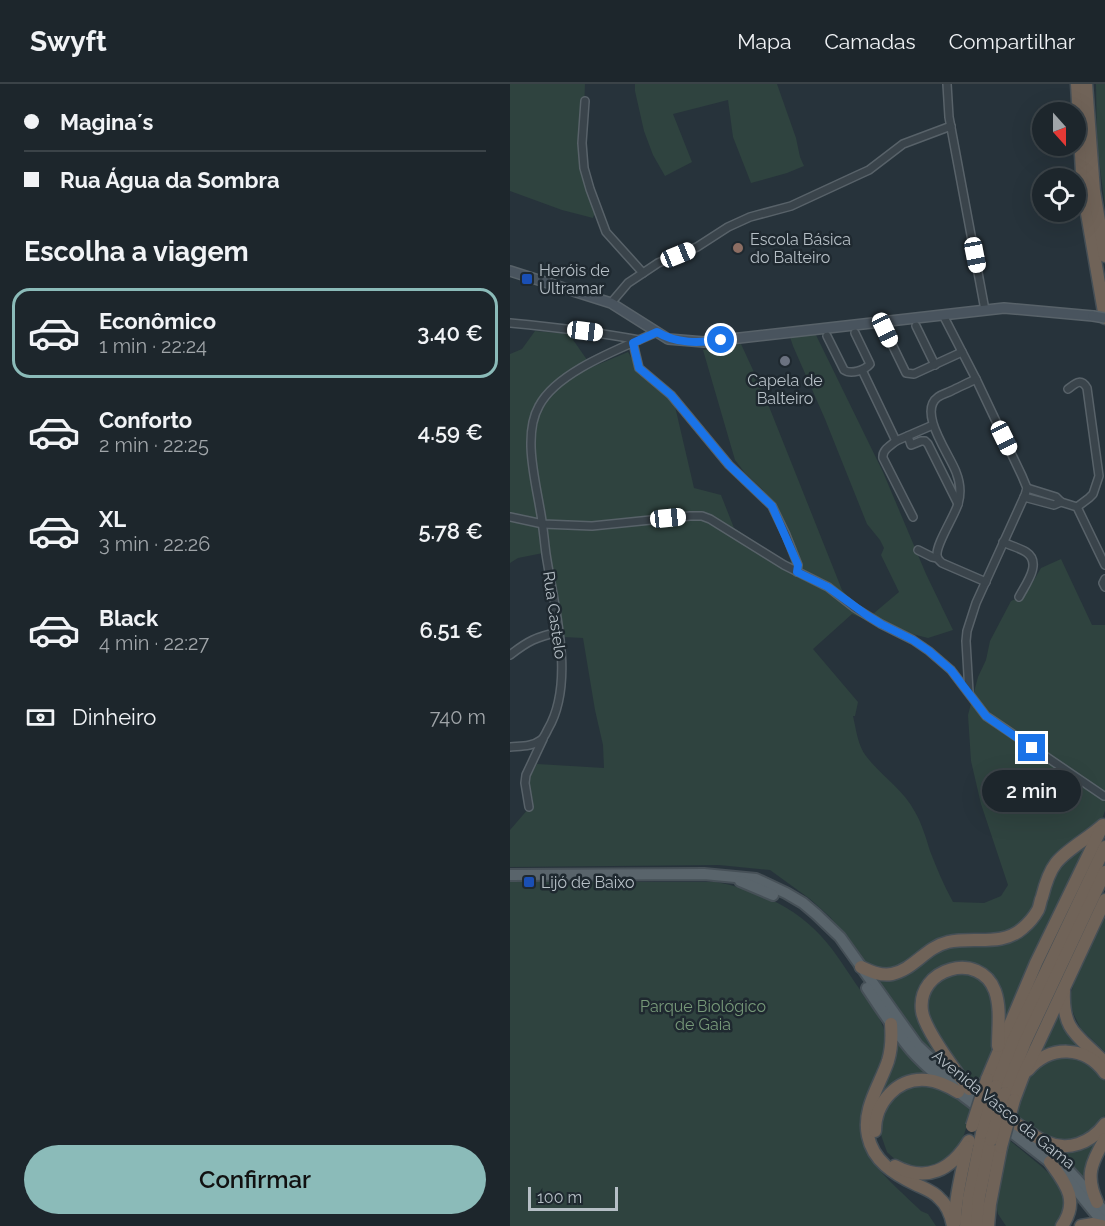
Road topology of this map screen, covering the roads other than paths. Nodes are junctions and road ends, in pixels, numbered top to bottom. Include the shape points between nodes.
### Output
1 (947, 84) edge
2 (1077, 84) edge
3 (1086, 84) edge
4 (585, 101) dead end
5 (951, 126) junction
6 (1105, 256) edge
7 (510, 271) edge
8 (643, 273) junction
9 (611, 303) junction
10 (985, 310) junction
11 (943, 315) junction
12 (1101, 318) edge
13 (510, 323) edge
14 (916, 326) dead end
15 (885, 330) dead end
16 (657, 332) junction
17 (855, 333) dead end
18 (827, 336) dead end
19 (636, 342) junction
20 (962, 352) junction
21 (935, 365) junction
22 (862, 370) junction
23 (976, 379) junction
24 (1068, 389) dead end
25 (933, 425) junction
26 (908, 436) junction
27 (896, 441) junction
28 (1027, 488) junction
29 (1024, 497) junction
30 (1061, 502) junction
31 (958, 504) junction
32 (1077, 507) junction
33 (510, 517) edge
34 (913, 518) dead end
35 (543, 524) junction
36 (1003, 542) junction
37 (918, 550) dead end
38 (938, 558) junction
39 (1105, 565) edge
40 (797, 572) junction
41 (1105, 579) edge
42 (986, 582) junction
43 (1105, 587) edge
44 (1019, 597) dead end
45 (559, 632) junction
46 (510, 655) edge
47 (969, 692) junction
48 (543, 739) junction
49 (510, 747) edge
50 (1104, 796) edge
51 (529, 807) dead end
52 (1104, 822) edge
53 (1105, 847) edge
54 (1105, 872) edge
55 (510, 875) edge
56 (729, 876) junction
57 (1105, 900) edge
58 (861, 967) junction
59 (1067, 978) junction
60 (891, 1024) junction
61 (997, 1053) junction
62 (1105, 1063) edge
63 (1105, 1073) edge
64 (1023, 1076) junction
65 (963, 1090) junction
66 (1001, 1090) junction
67 (1105, 1124) edge
68 (1016, 1130) junction
69 (986, 1137) junction
70 (1105, 1139) edge
71 (969, 1141) junction
72 (1050, 1162) junction
73 (1097, 1202) junction
74 (990, 1204) junction
75 (1105, 1213) edge
76 (1104, 1225) edge
77 (954, 1226) edge
78 (966, 1226) edge
79 (977, 1226) edge
80 (988, 1226) edge
81 (999, 1226) edge
82 (1062, 1226) edge
83 (1081, 1226) edge

1 - 5 street
2 - 12 highway via 1083,190
3 - 6 highway via 1094,191
4 - 8 street via 582,143 590,189 606,232
5 - 8 street via 903,144 868,170 791,206 728,227
5 - 10 street
7 - 9 street
8 - 9 street
9 - 16 street
10 - 11 street
10 - 12 street via 1011,307
11 - 16 street via 704,342 668,339
11 - 20 street
13 - 19 street
14 - 21 street
15 - 21 street via 906,373 914,375
16 - 19 street, Rua Castelo
17 - 22 street via 870,364
18 - 22 street via 845,371
19 - 35 street, Rua Castelo via 570,375 539,404 531,438
19 - 40 street via 639,368 671,395 729,465 772,506 798,565
20 - 21 street
20 - 23 street
22 - 27 street
23 - 25 street via 939,396 931,407
23 - 28 street
24 - 32 street via 1076,382 1087,388 1099,476 1093,494
25 - 26 street
25 - 31 street via 956,472 960,486
26 - 27 street
26 - 31 street via 912,445 921,441 928,444
27 - 34 street via 882,455
28 - 29 street
28 - 30 street
29 - 30 street via 1054,505
29 - 36 street
30 - 32 street
31 - 38 street
32 - 39 street
33 - 35 street
35 - 40 street via 592,526 702,516
35 - 45 street, Rua Castelo
36 - 42 street
36 - 44 street via 1032,559 1033,568
37 - 38 street
38 - 42 street
40 - 47 street via 828,587 872,619 929,651
41 - 43 street
42 - 47 street via 967,631
45 - 46 street via 528,641
45 - 48 street, Rua Castelo via 562,664 558,704
47 - 50 street via 986,716
48 - 49 street via 530,746
48 - 51 street, Rua Castelo via 526,775
52 - 58 highway via 1055,864 1038,909 1012,936 945,942 892,974 876,974
52 - 61 highway
53 - 66 highway via 1014,1039
54 - 66 highway
55 - 56 main road, Avenida Vasco da Gama
56 - 58 main road, Avenida Vasco da Gama via 756,879 802,903 840,937
56 - 60 main road, Avenida Vasco da Gama via 784,900 823,929
57 - 59 highway
58 - 65 main road, Avenida Vasco da Gama via 917,1045
59 - 62 highway via 1064,1005 1068,1024
59 - 64 highway
60 - 65 main road, Avenida Vasco da Gama via 922,1062
60 - 77 highway via 891,1047 872,1100 868,1136 880,1161 937,1196
61 - 65 highway via 997,1002 995,990 986,977 960,968 936,976 924,992 922,1013
61 - 66 highway
63 - 64 highway via 1090,1058 1069,1052 1044,1056
64 - 66 highway
65 - 68 main road, Avenida Vasco da Gama
65 - 71 highway via 928,1080 903,1084 881,1105 875,1134 894,1166 916,1174 941,1170 961,1154
66 - 69 highway, bridge
66 - 69 highway, bridge
67 - 68 highway via 1082,1144 1059,1147
68 - 72 main road, Avenida Vasco da Gama
68 - 73 main road, Avenida Vasco da Gama via 1058,1159
69 - 71 highway
69 - 74 highway
69 - 78 highway via 969,1198
69 - 79 highway
70 - 73 highway via 1090,1177
71 - 77 highway
72 - 76 main road, Avenida Vasco da Gama
72 - 82 highway via 1071,1199
73 - 75 main road, Avenida Vasco da Gama
74 - 80 highway
74 - 81 highway
76 - 83 highway

